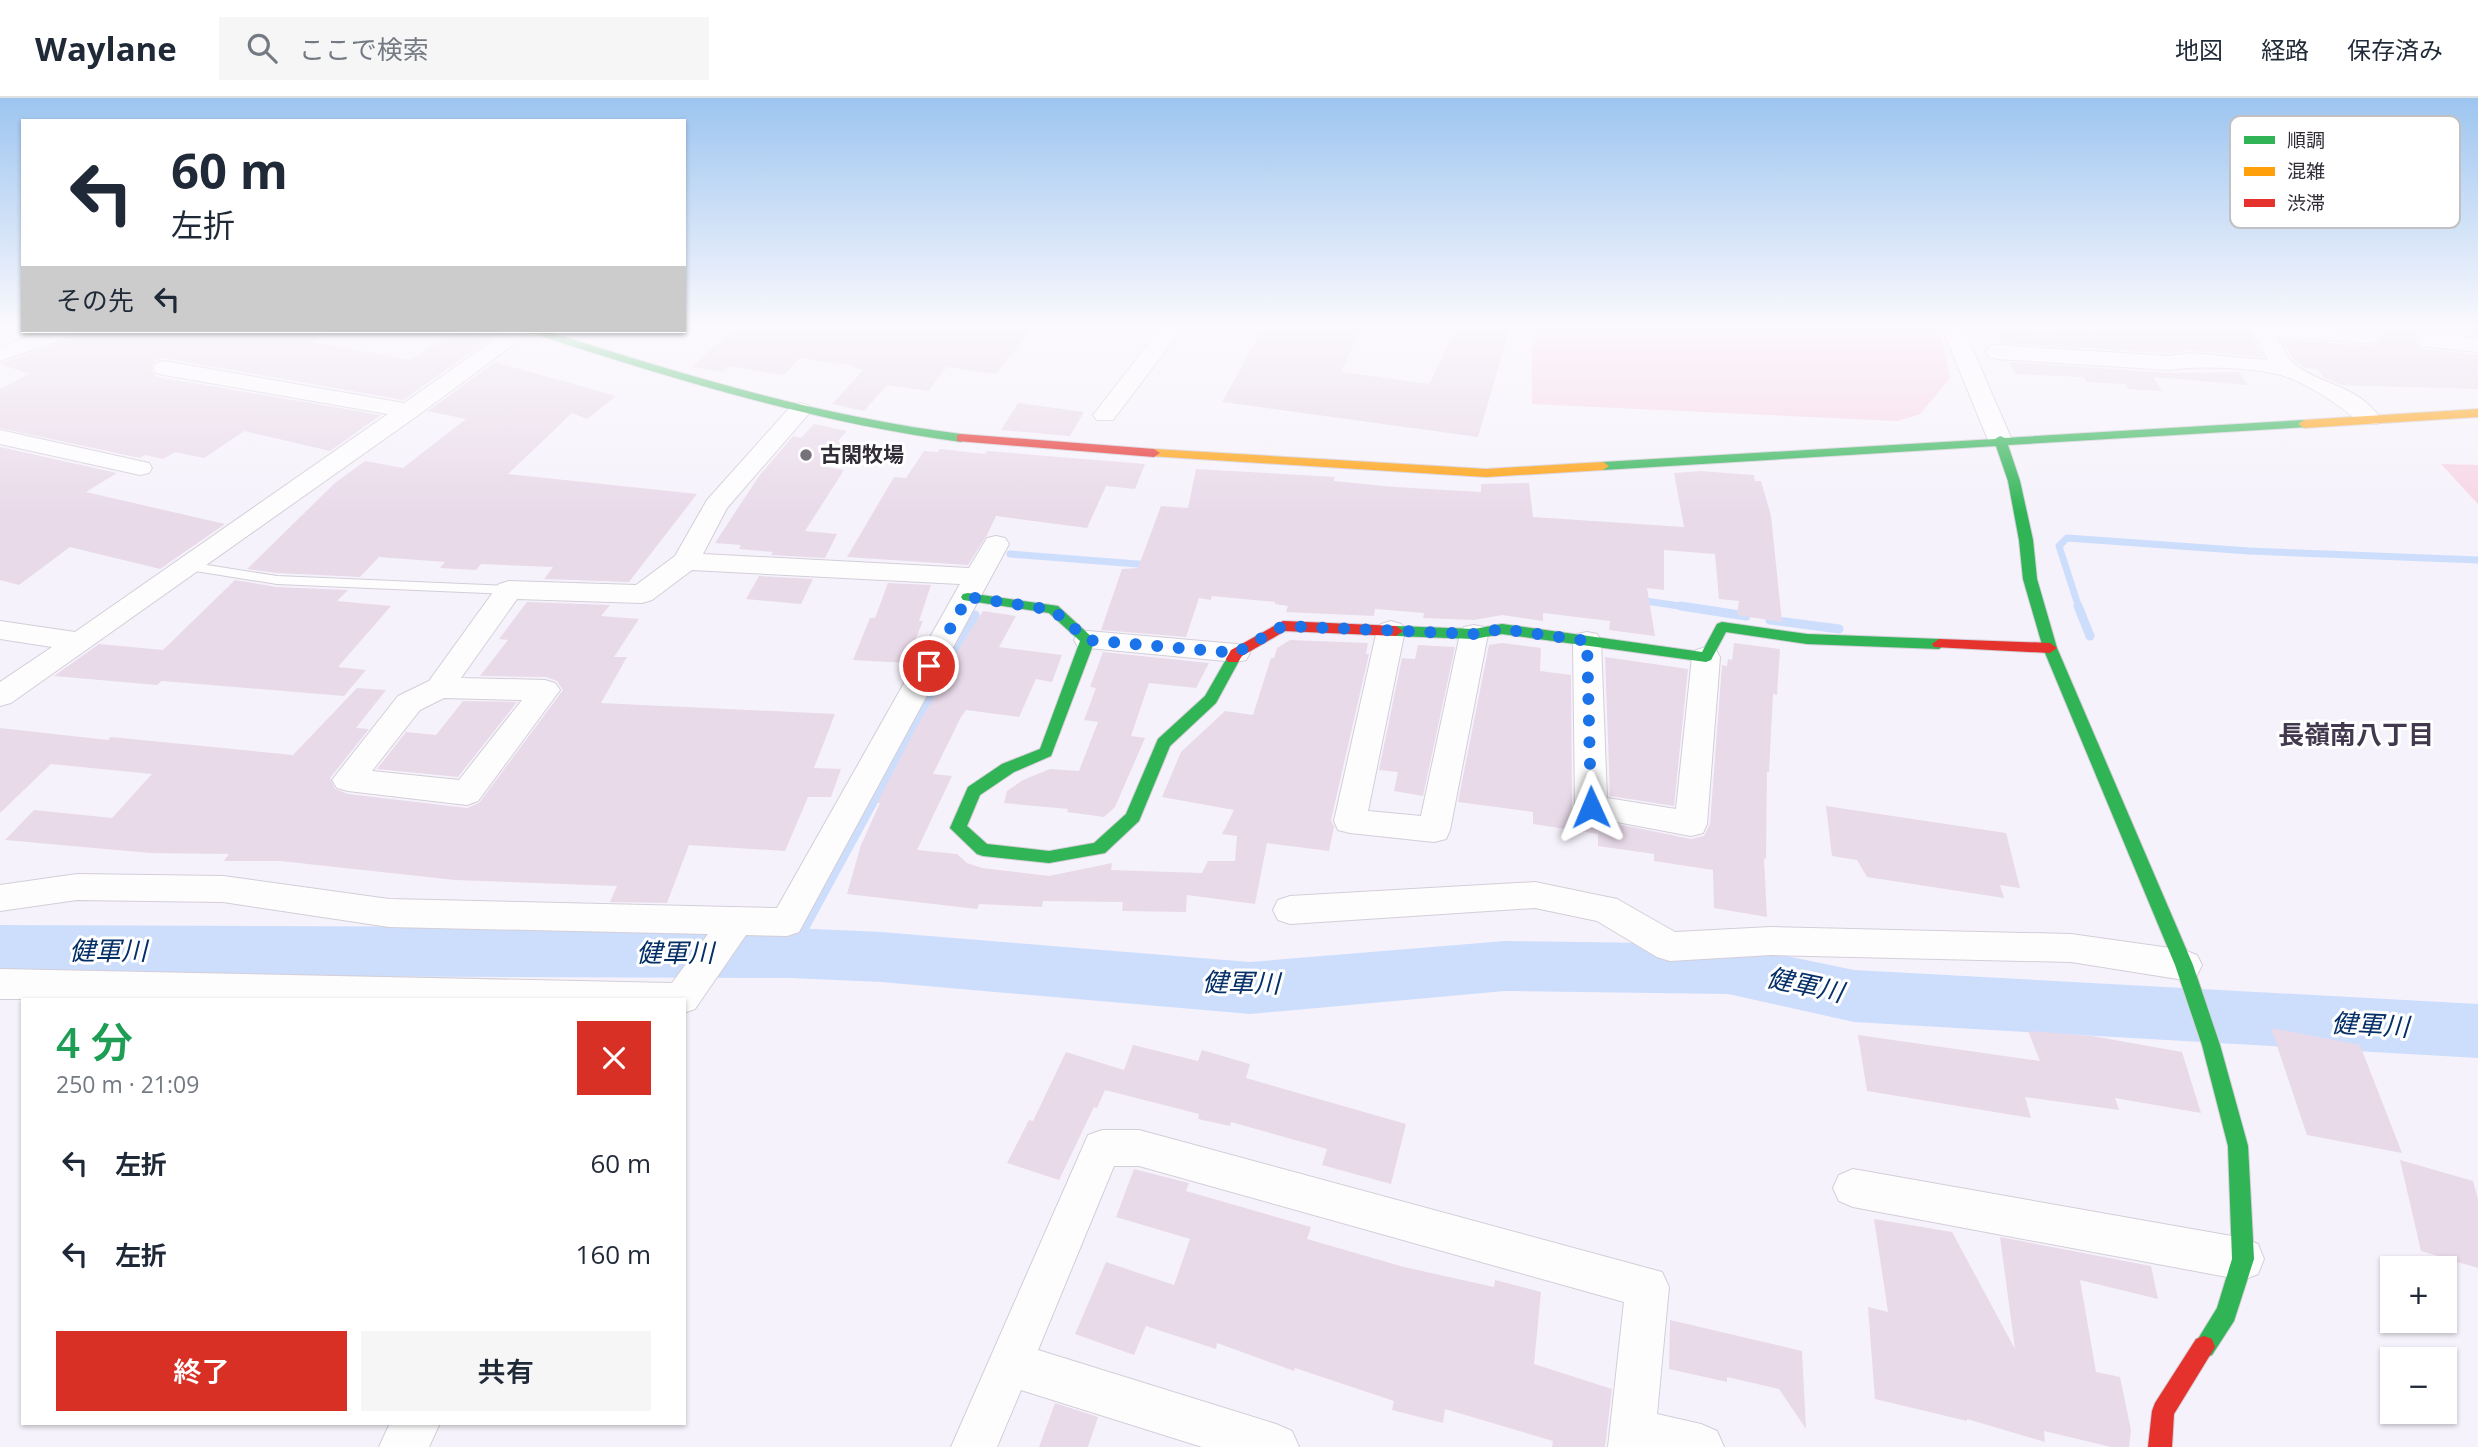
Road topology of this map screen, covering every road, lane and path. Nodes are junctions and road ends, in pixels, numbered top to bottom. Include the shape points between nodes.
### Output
1 (278, 388) edge
2 (441, 388) edge
3 (721, 388) edge
4 (1126, 388) edge
5 (1978, 388) edge
6 (2325, 388) edge
7 (800, 410) junction
8 (409, 411) junction
9 (2478, 413) edge
10 (1105, 415) dead end
11 (2369, 419) junction
12 (0, 437) edge
13 (2000, 440) junction
14 (140, 468) dead end
15 (996, 544) dead end
16 (686, 561) junction
17 (188, 566) junction
18 (974, 587) junction
19 (509, 590) junction
20 (0, 630) edge
21 (1391, 630) junction
22 (1474, 634) junction
23 (1088, 640) junction
24 (1587, 641) junction
25 (80, 642) junction
26 (2050, 648) junction
27 (1236, 653) junction
28 (1706, 657) junction
29 (439, 688) junction
30 (0, 696) edge
31 (0, 898) edge
32 (1290, 910) dead end
33 (737, 921) junction
34 (2184, 965) junction
35 (0, 984) edge
36 (637, 998) edge
37 (683, 998) edge
38 (1853, 1188) dead end
39 (2243, 1259) junction
40 (1009, 1364) junction
41 (416, 1425) edge
42 (1632, 1439) edge
43 (402, 1447) edge
44 (974, 1447) edge
45 (1276, 1447) edge
46 (1701, 1447) edge
47 (2160, 1447) edge

1 - 8 street
2 - 8 street
3 - 7 street
4 - 10 street
5 - 13 street
6 - 11 street via 2350,400
7 - 13 street via 900,430 1003,442 1333,468 1486,473
7 - 16 street via 716,505
8 - 17 street
9 - 11 street
11 - 13 street
12 - 14 street
13 - 26 street via 2014,481 2030,579
15 - 18 street
16 - 18 street
16 - 19 street via 642,594
17 - 19 lane via 277,580
17 - 25 street
18 - 23 street via 1053,610
18 - 33 street via 787,922
19 - 29 street
20 - 25 street
21 - 22 street
21 - 22 street via 1350,821 1434,830
21 - 27 street via 1283,626
22 - 24 street via 1502,629
23 - 27 street
23 - 27 street via 1046,752 1008,768 974,791 958,828 983,850 1049,857 1099,849 1133,817 1163,743 1210,699
24 - 28 street
24 - 28 street via 1591,807 1691,824
25 - 30 street
26 - 28 street via 1807,639 1723,626
26 - 34 street
29 - 29 street via 409,703 348,780 467,793 545,690
31 - 33 street via 77,887 223,889 389,913
32 - 34 street via 1535,895 1605,909 1670,947 1771,941 2071,948
33 - 37 street
34 - 39 street via 2238,1146
35 - 36 street
38 - 39 street
39 - 47 street via 2227,1313 2163,1411
40 - 42 street via 1102,1148 1139,1148 1647,1287
40 - 44 street
40 - 45 street
41 - 43 street
42 - 46 street

